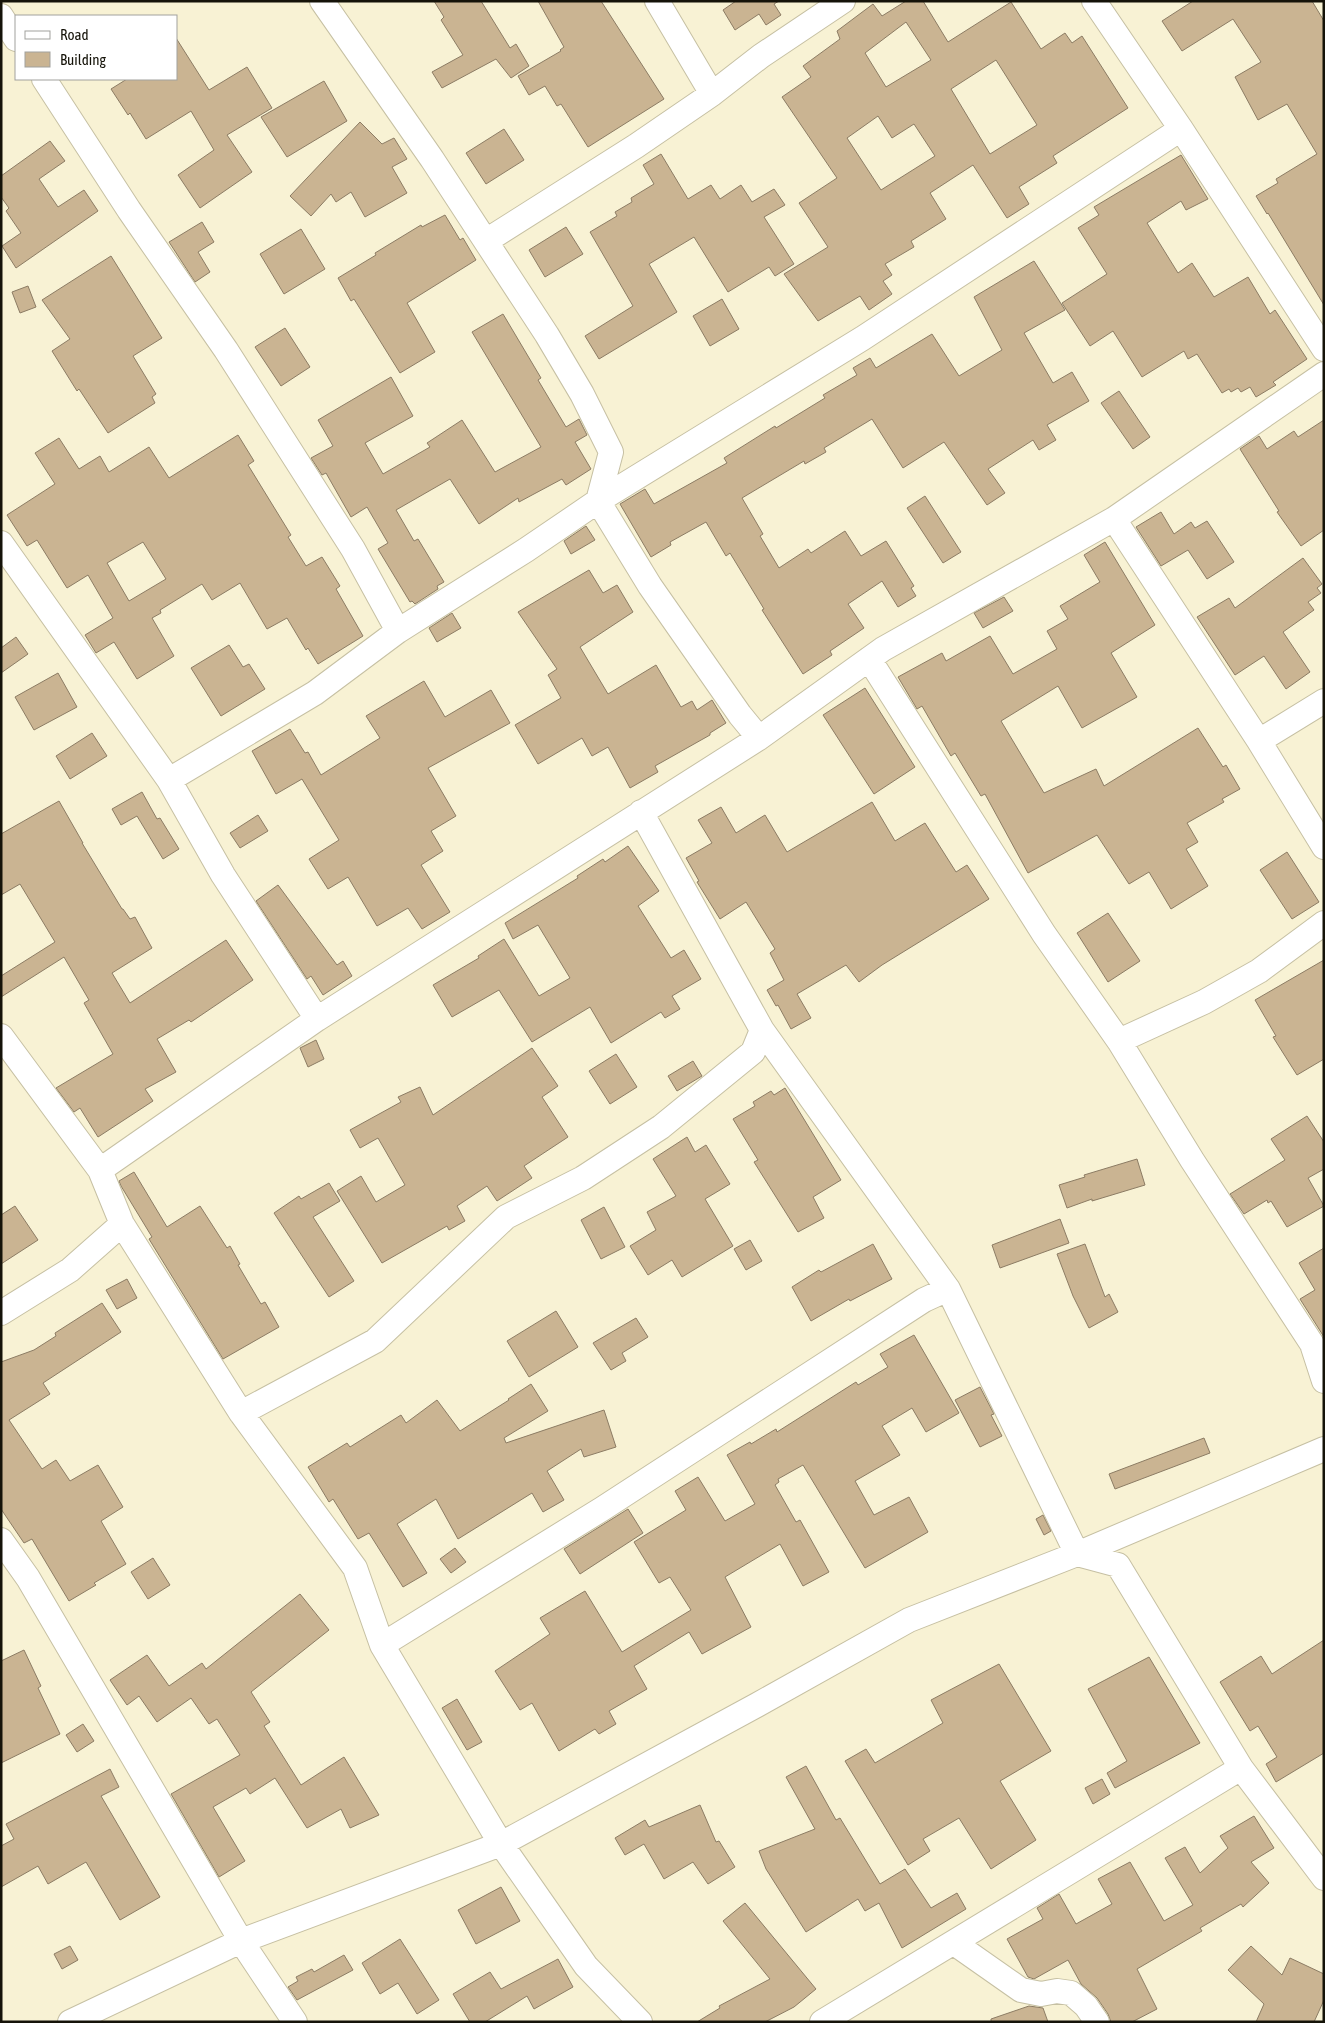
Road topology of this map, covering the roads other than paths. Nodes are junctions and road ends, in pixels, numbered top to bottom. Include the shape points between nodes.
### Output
1 (322, 1) edge
2 (658, 1) edge
3 (843, 1) edge
4 (1094, 1) edge
5 (1, 16) edge
6 (15, 37) edge
7 (45, 80) edge
8 (712, 94) junction
9 (1181, 129) junction
10 (486, 241) junction
11 (1324, 348) edge
12 (1324, 374) edge
13 (598, 501) junction
14 (1114, 519) junction
15 (1, 544) edge
16 (398, 631) junction
17 (869, 659) junction
18 (1324, 701) edge
19 (759, 738) junction
20 (1259, 741) junction
21 (169, 780) junction
22 (641, 812) junction
23 (1324, 847) edge
24 (1324, 922) edge
25 (317, 1019) junction
26 (762, 1030) junction
27 (1, 1036) edge
28 (1119, 1041) junction
29 (100, 1170) junction
30 (122, 1224) junction
31 (948, 1289) junction
32 (1, 1313) edge
33 (1324, 1381) edge
34 (241, 1413) junction
35 (1324, 1448) edge
36 (1, 1540) edge
37 (1077, 1554) junction
38 (382, 1645) junction
39 (1241, 1768) junction
40 (500, 1844) junction
41 (1324, 1878) edge
42 (241, 1941) junction
43 (954, 1943) junction
44 (70, 2022) edge
45 (295, 2022) edge
46 (640, 2022) edge
47 (822, 2022) edge
48 (1097, 2022) edge

1 - 10 street
2 - 8 street
3 - 8 street via 761,56
4 - 9 street
5 - 6 street
7 - 16 street via 247,383 353,550
8 - 10 street
9 - 11 street
9 - 13 street via 863,338
10 - 13 street via 582,394 611,452
12 - 14 street
13 - 16 street
13 - 19 street via 650,586
14 - 17 street
14 - 20 street
15 - 21 street
16 - 21 street via 316,693
17 - 19 street
17 - 28 street via 1044,934
18 - 20 street
19 - 22 street
20 - 23 street
21 - 25 street via 223,874
22 - 25 street
22 - 26 street
24 - 28 street via 1259,971 1204,1002
25 - 29 street
26 - 31 street
26 - 34 street via 753,1052 661,1127 583,1178 506,1217 375,1341
27 - 29 street
28 - 33 street via 1312,1344
29 - 30 street
30 - 32 street via 70,1270
30 - 34 street
31 - 37 street
31 - 38 street via 924,1300 602,1509
34 - 38 street via 355,1568
35 - 37 street
36 - 42 street via 28,1578
37 - 39 street via 1118,1565
37 - 40 street via 909,1620
38 - 40 street
39 - 41 street
39 - 43 street
40 - 42 street
40 - 46 street via 586,1966
42 - 44 street
42 - 45 street
43 - 47 street
43 - 48 street via 1021,1990 1041,1994 1071,1993

